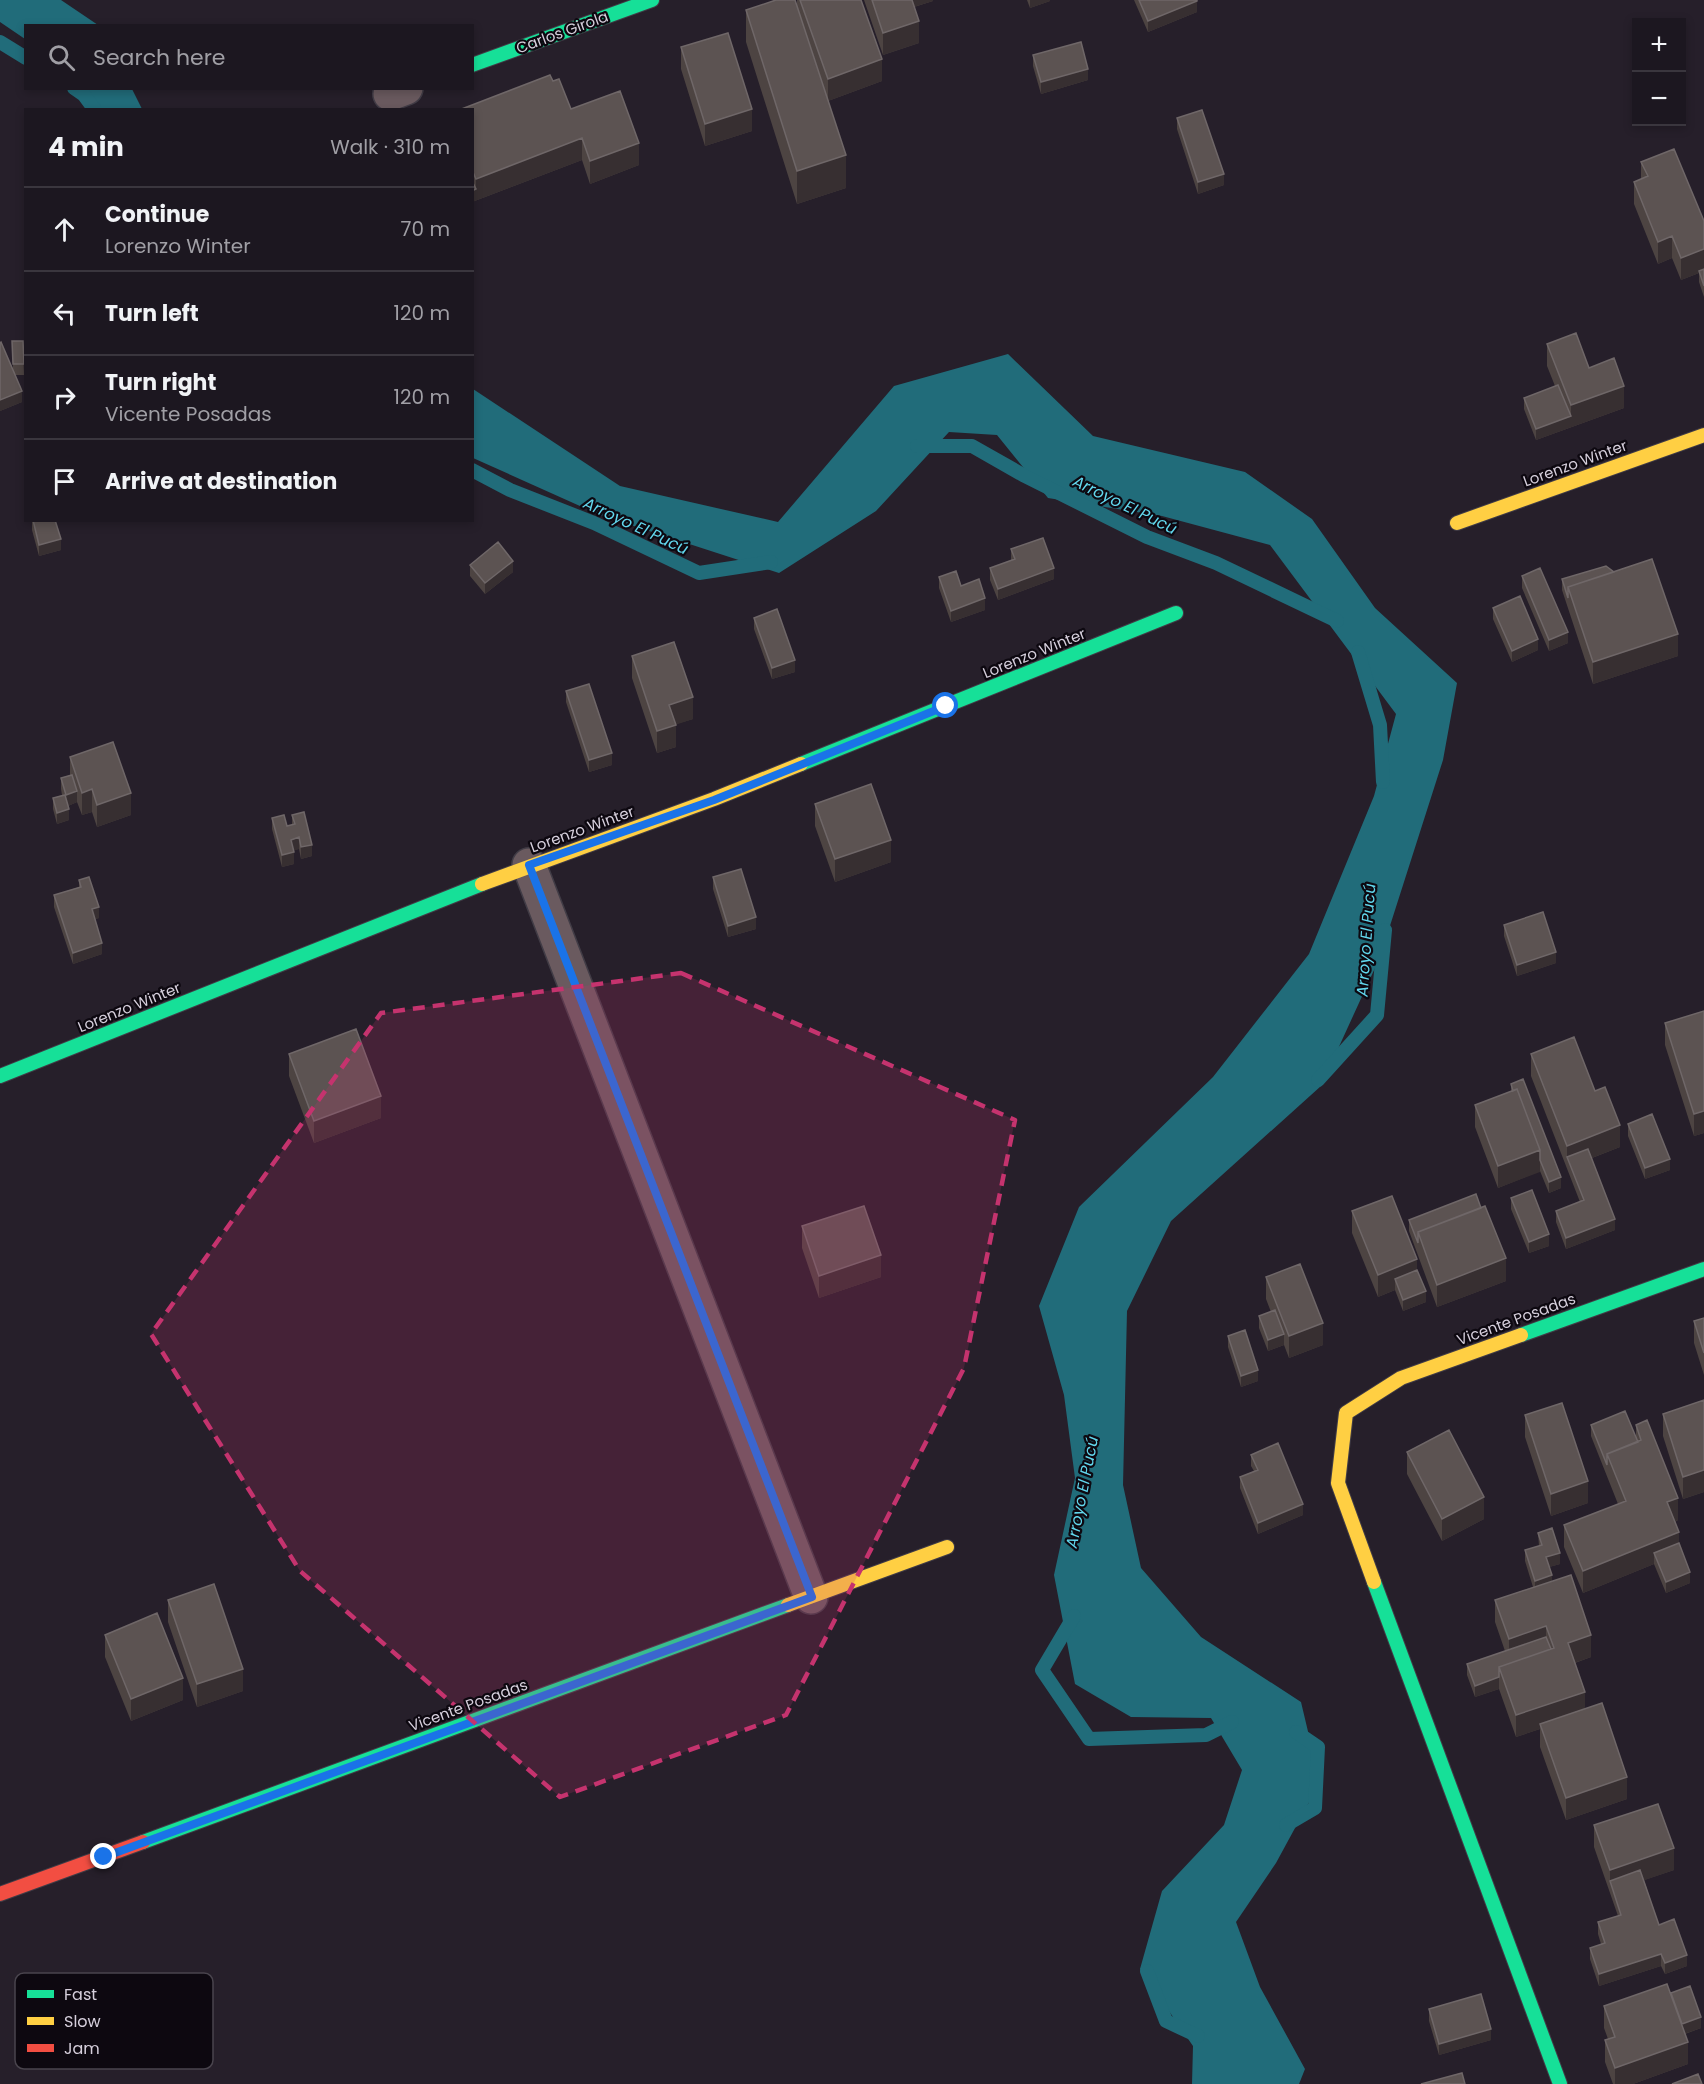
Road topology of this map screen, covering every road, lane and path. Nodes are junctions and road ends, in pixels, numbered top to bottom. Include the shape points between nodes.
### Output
1 (652, 0) edge
2 (474, 63) edge
3 (1704, 435) edge
4 (1457, 523) dead end
5 (1176, 613) dead end
6 (529, 865) junction
7 (0, 1076) edge
8 (1704, 1269) edge
9 (947, 1547) dead end
10 (812, 1597) junction
11 (0, 1894) edge
12 (1560, 2084) edge

1 - 2 street, Carlos Girola
3 - 4 street, Lorenzo Winter
5 - 6 street, Lorenzo Winter via 714,800
6 - 7 street, Lorenzo Winter
6 - 10 street
8 - 12 street, Vicente Posadas via 1401,1378 1346,1413 1338,1483
9 - 10 street, Vicente Posadas
10 - 11 street, Vicente Posadas

